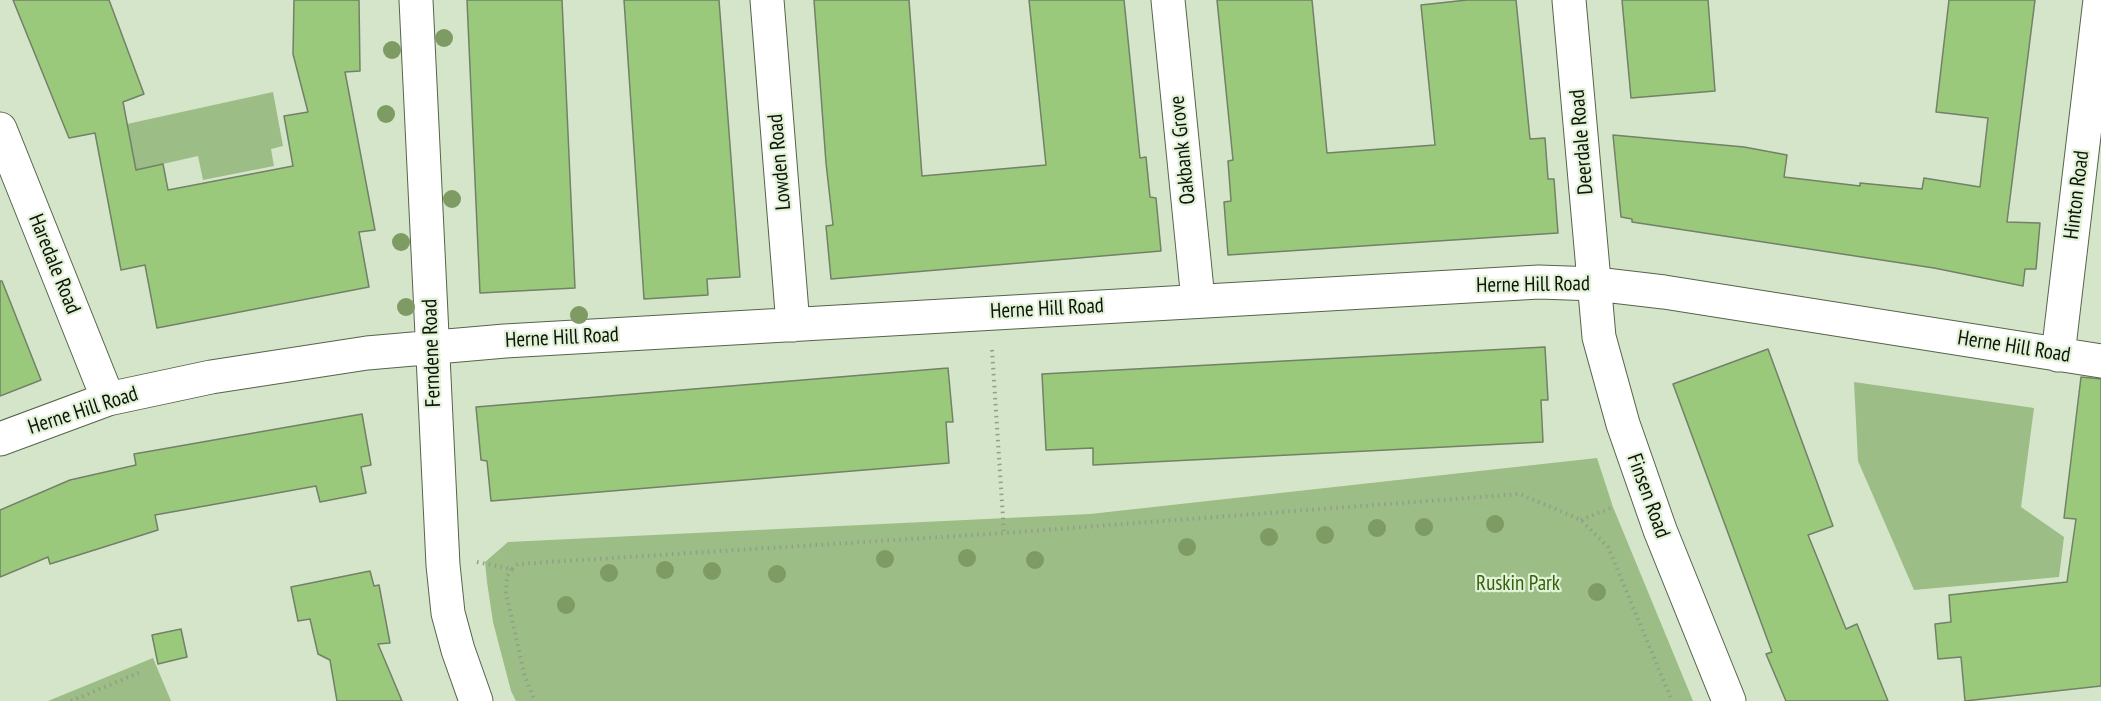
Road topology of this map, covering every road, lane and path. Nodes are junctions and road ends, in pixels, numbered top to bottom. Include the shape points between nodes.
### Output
1 (416, 0) edge
2 (767, 0) edge
3 (1168, 0) edge
4 (1569, 0) edge
5 (2100, 0) edge
6 (0, 129) edge
7 (1596, 284) junction
8 (1198, 300) junction
9 (793, 325) junction
10 (992, 343) dead end
11 (432, 347) junction
12 (2058, 355) junction
13 (2101, 361) edge
14 (108, 399) junction
15 (0, 439) edge
16 (1618, 506) dead end
17 (1581, 520) junction
18 (1004, 533) junction
19 (476, 562) dead end
20 (512, 569) junction
21 (143, 671) dead end
22 (71, 701) edge
23 (476, 701) edge
24 (535, 701) edge
25 (1672, 701) edge
26 (1729, 701) edge

1 - 11 street, Ferndene Road
2 - 9 street, Lowden Road
3 - 8 street, Oakbank Grove
4 - 7 street, Deerdale Road
5 - 12 street, Hinton Road
6 - 14 street, Haredale Road
7 - 8 street, Herne Hill Road via 1539,282
7 - 12 street, Herne Hill Road
7 - 26 street, Finsen Road via 1599,337 1623,424 1660,530
8 - 9 street, Herne Hill Road
9 - 11 street, Herne Hill Road
10 - 18 path
11 - 14 street, Herne Hill Road via 211,377
11 - 23 street, Ferndene Road via 448,613
12 - 13 street, Herne Hill Road
14 - 15 street, Herne Hill Road
16 - 17 path
17 - 18 path via 1520,494
17 - 25 path via 1608,547
18 - 20 path via 518,564
19 - 20 path
20 - 24 path via 507,576 506,593 525,677
21 - 22 path

